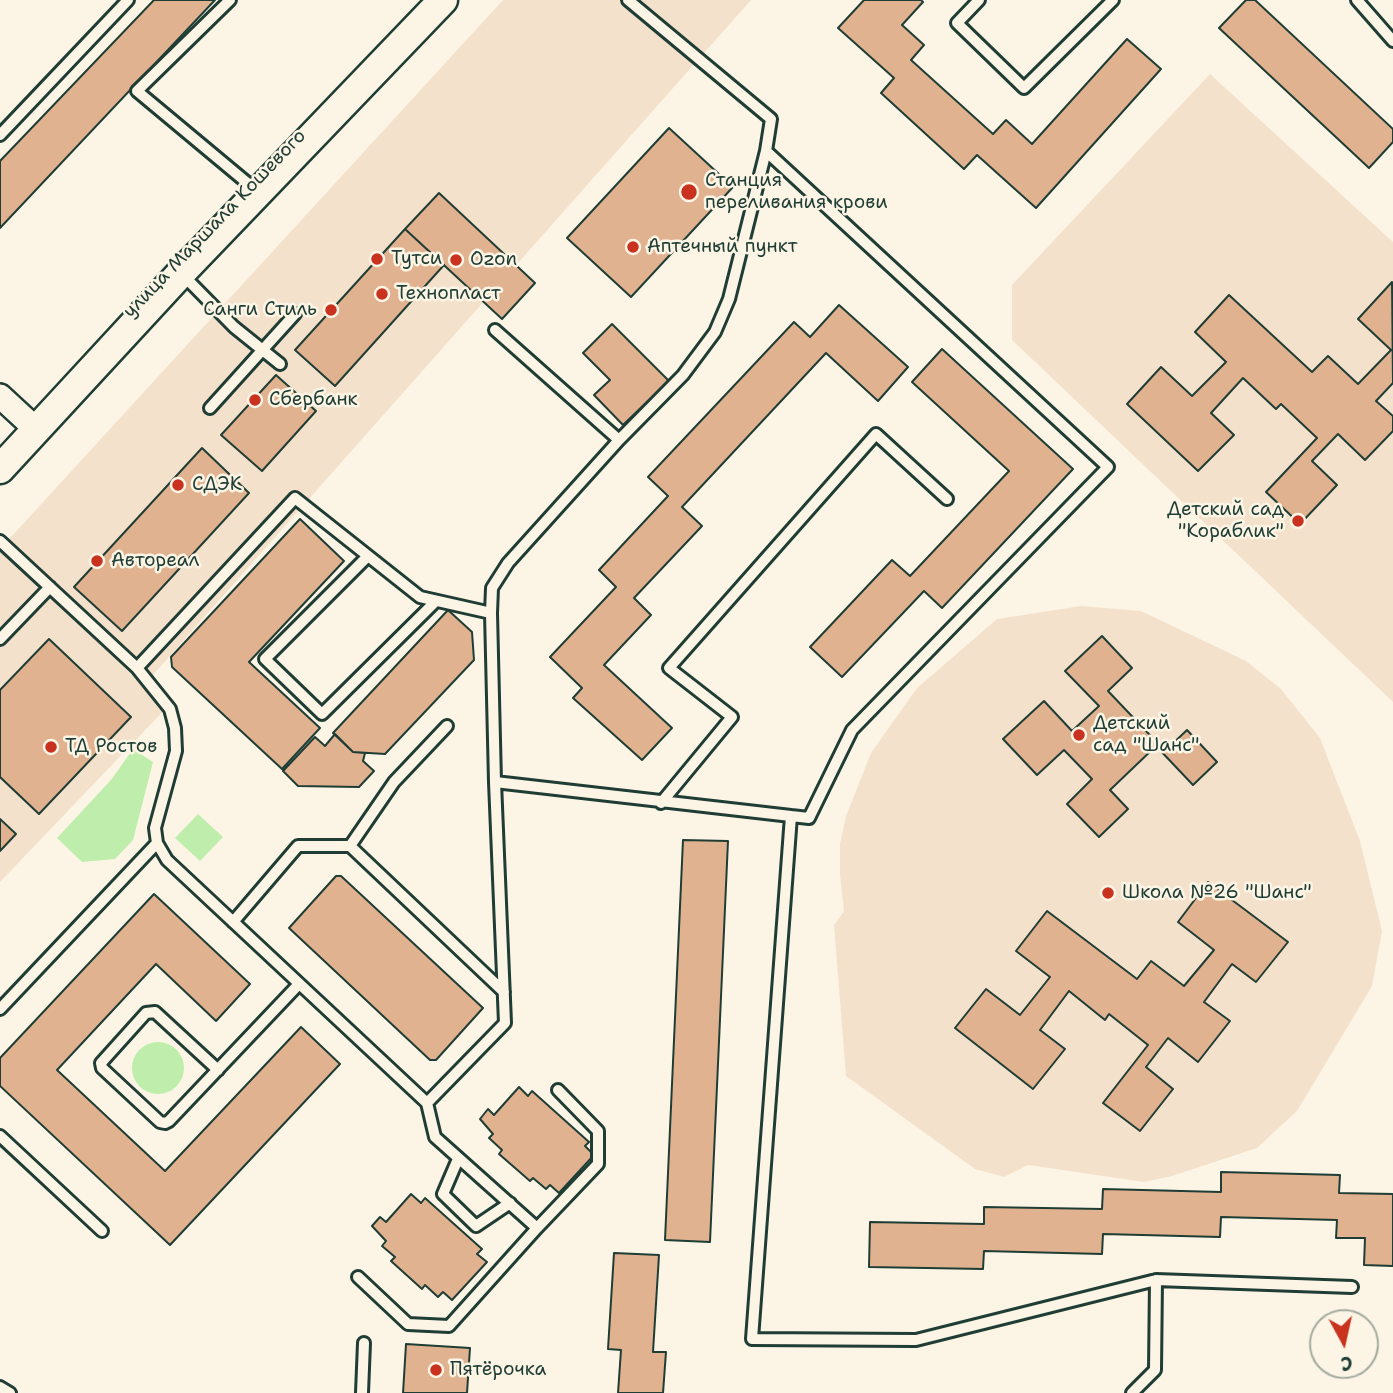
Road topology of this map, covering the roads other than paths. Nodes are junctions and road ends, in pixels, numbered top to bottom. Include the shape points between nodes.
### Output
1 (128, 0) edge
2 (230, 0) edge
3 (431, 0) edge
4 (443, 0) edge
5 (628, 0) edge
6 (979, 0) edge
7 (1113, 0) edge
8 (1356, 1) edge
9 (1393, 41) edge
10 (0, 135) edge
11 (766, 151) junction
12 (251, 186) junction
13 (177, 270) junction
14 (295, 314) dead end
15 (495, 330) dead end
16 (263, 350) junction
17 (280, 364) dead end
18 (0, 396) edge
19 (210, 408) dead end
20 (26, 419) junction
21 (619, 440) junction
22 (0, 448) edge
23 (0, 469) edge
24 (947, 499) dead end
25 (0, 541) edge
26 (368, 556) junction
27 (50, 587) junction
28 (436, 601) junction
29 (491, 613) junction
30 (0, 639) edge
31 (137, 668) junction
32 (447, 726) dead end
33 (495, 782) junction
34 (661, 803) junction
35 (790, 816) junction
36 (157, 843) junction
37 (350, 846) junction
38 (233, 922) junction
39 (299, 984) junction
40 (504, 992) junction
41 (0, 1009) edge
42 (218, 1070) junction
43 (558, 1090) dead end
44 (428, 1103) junction
45 (0, 1136) edge
46 (458, 1159) junction
47 (509, 1203) junction
48 (537, 1228) junction
49 (102, 1231) dead end
50 (358, 1277) dead end
51 (1156, 1280) junction
52 (1352, 1287) dead end
53 (364, 1343) dead end
54 (0, 1387) edge
55 (10, 1393) edge
56 (362, 1393) edge
57 (1132, 1393) edge

1 - 10 lane
2 - 12 lane via 137,92
3 - 12 street, улица Маршала Кошевого
4 - 13 street
5 - 11 lane via 771,119
6 - 7 lane via 957,23 1024,88
8 - 9 lane
11 - 21 lane via 729,299 715,332 682,375
11 - 35 lane via 1108,467 852,730 810,818
12 - 13 street, улица Маршала Кошевого
13 - 16 lane
13 - 20 street, улица Маршала Кошевого
13 - 23 street
14 - 16 lane
15 - 21 lane
16 - 17 lane
16 - 19 lane
18 - 20 street
20 - 22 street, улица Маршала Кошевого
21 - 29 lane via 508,563 492,588
24 - 34 lane via 876,434 669,668 732,718
25 - 27 lane
26 - 28 lane via 420,597
26 - 28 lane via 265,660 322,714
26 - 31 lane via 295,498
27 - 30 lane
27 - 31 lane
28 - 29 lane
29 - 33 lane
31 - 36 lane via 170,709 175,728 176,751 157,816
32 - 37 lane via 394,782
33 - 34 lane
33 - 40 lane
34 - 35 lane
35 - 51 lane via 752,1339 916,1340
36 - 38 lane via 167,860
36 - 41 lane
37 - 38 lane via 298,846
37 - 40 lane
38 - 39 lane
39 - 42 lane
39 - 44 lane
40 - 44 lane via 505,1023
42 - 42 lane via 165,1123 101,1063 151,1011
43 - 48 lane via 598,1131 598,1164
44 - 46 lane via 435,1137
45 - 49 lane
46 - 47 lane
46 - 47 lane via 443,1194 476,1226
47 - 48 lane
48 - 50 lane via 449,1326 408,1324
51 - 52 lane
51 - 57 lane via 1155,1370
53 - 56 lane
54 - 55 lane

